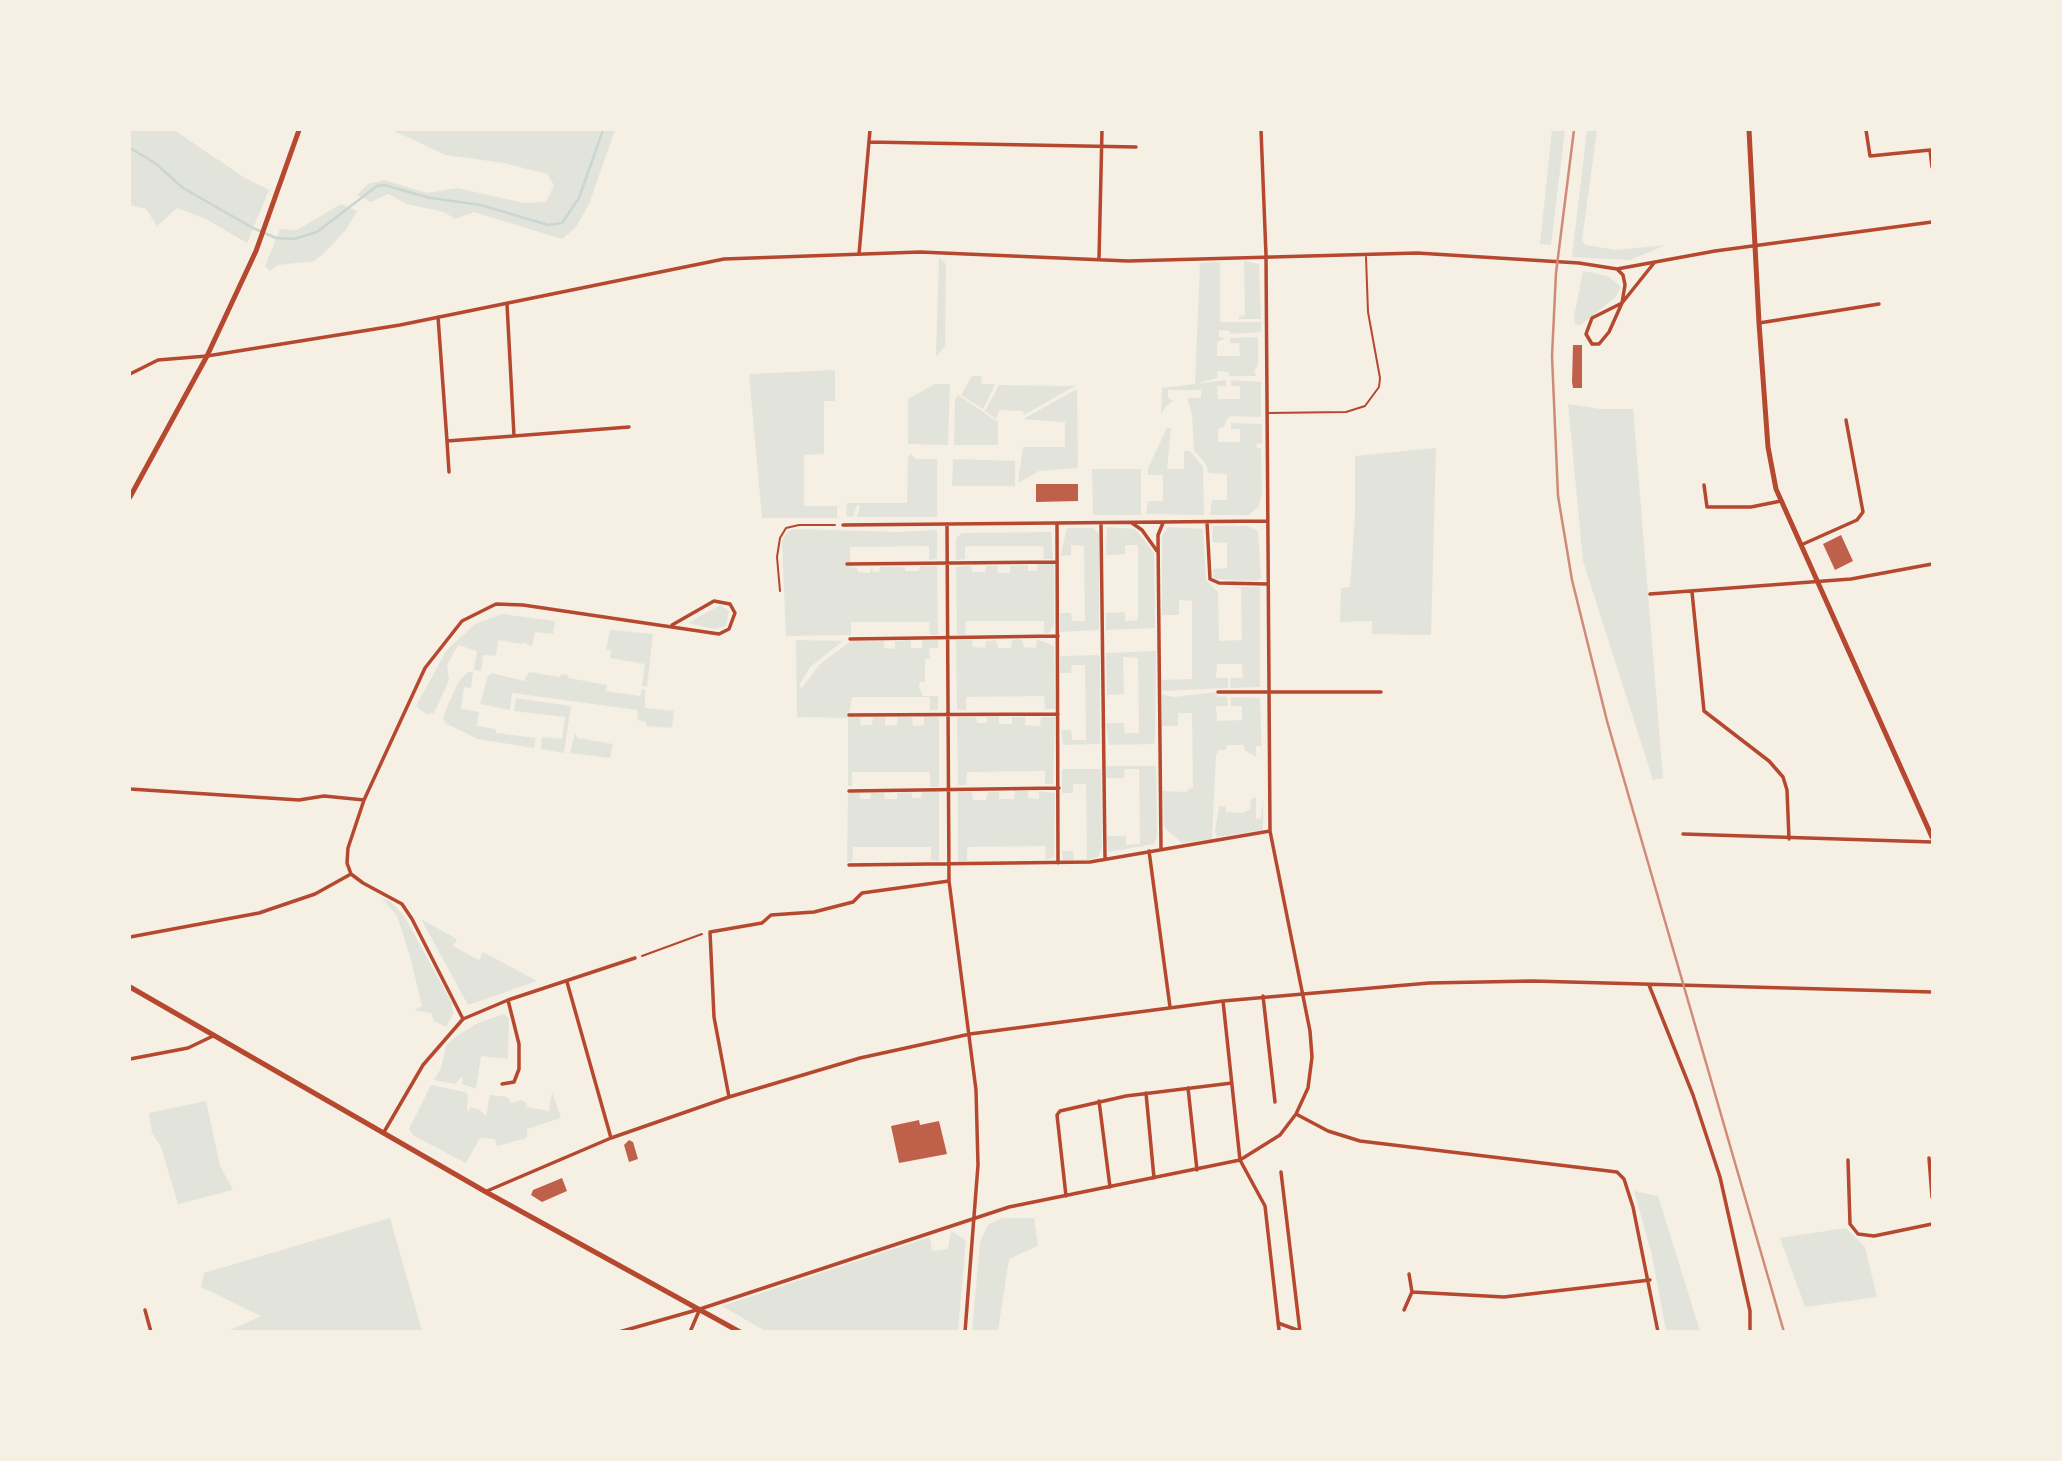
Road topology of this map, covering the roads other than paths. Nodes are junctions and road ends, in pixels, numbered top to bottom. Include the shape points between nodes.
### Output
1 (299, 130) edge
2 (870, 130) edge
3 (1102, 130) edge
4 (1261, 130) edge
5 (1749, 130) edge
6 (1866, 130) edge
7 (869, 142) junction
8 (1102, 145) junction
9 (1136, 147) dead end
10 (1931, 149) edge
11 (1933, 167) edge
12 (1933, 222) edge
13 (1753, 246) junction
14 (1365, 253) junction
15 (859, 254) junction
16 (1266, 255) junction
17 (1099, 259) junction
18 (1654, 263) junction
19 (1617, 269) junction
20 (1622, 303) junction
21 (1879, 303) dead end
22 (507, 304) junction
23 (438, 317) junction
24 (1759, 323) junction
25 (207, 356) junction
26 (130, 374) edge
27 (1266, 413) junction
28 (1846, 420) dead end
29 (629, 427) dead end
30 (514, 436) junction
31 (447, 441) junction
32 (449, 472) dead end
33 (1704, 485) dead end
34 (130, 497) edge
35 (1781, 501) junction
36 (1267, 521) junction
37 (1207, 522) junction
38 (1057, 523) junction
39 (1101, 523) junction
40 (1132, 523) junction
41 (1163, 523) junction
42 (947, 524) junction
43 (843, 525) road end
44 (1801, 545) junction
45 (1158, 553) junction
46 (1057, 562) junction
47 (947, 563) junction
48 (847, 564) dead end
49 (1933, 564) edge
50 (1818, 581) junction
51 (1267, 584) junction
52 (1692, 592) junction
53 (1650, 594) dead end
54 (672, 625) junction
55 (1058, 636) junction
56 (948, 638) junction
57 (850, 639) dead end
58 (1218, 692) dead end
59 (1268, 692) junction
60 (1381, 692) dead end
61 (948, 714) junction
62 (1058, 714) junction
63 (849, 715) dead end
64 (1059, 788) junction
65 (130, 789) edge
66 (948, 789) junction
67 (849, 791) dead end
68 (364, 800) junction
69 (1270, 831) junction
70 (1683, 834) dead end
71 (1789, 839) junction
72 (1933, 840) edge
73 (1161, 849) junction
74 (1149, 851) junction
75 (1105, 857) junction
76 (1058, 863) junction
77 (949, 864) junction
78 (849, 865) dead end
79 (351, 874) junction
80 (949, 881) junction
81 (130, 937) edge
82 (635, 958) road end
83 (567, 982) junction
84 (1649, 985) junction
85 (130, 987) edge
86 (1303, 992) junction
87 (1933, 992) edge
88 (1263, 996) junction
89 (508, 999) junction
90 (1223, 1001) junction
91 (1170, 1007) junction
92 (463, 1019) junction
93 (970, 1034) junction
94 (214, 1036) junction
95 (130, 1059) edge
96 (1232, 1083) junction
97 (502, 1084) dead end
98 (1188, 1088) junction
99 (1146, 1093) junction
100 (729, 1097) junction
101 (1099, 1101) junction
102 (1275, 1102) dead end
103 (1296, 1114) junction
104 (384, 1132) junction
105 (611, 1138) junction
106 (1929, 1158) dead end
107 (1240, 1160) junction
108 (1848, 1160) dead end
109 (1197, 1170) junction
110 (1281, 1172) dead end
111 (1154, 1178) junction
112 (1110, 1187) junction
113 (486, 1192) junction
114 (1066, 1196) junction
115 (1933, 1197) edge
116 (974, 1219) junction
117 (1933, 1224) edge
118 (1409, 1274) dead end
119 (1650, 1280) junction
120 (1412, 1292) junction
121 (700, 1309) junction
122 (145, 1310) dead end
123 (1404, 1310) dead end
124 (1278, 1323) junction
125 (1279, 1330) edge
126 (1300, 1331) edge
127 (151, 1332) edge
128 (619, 1332) edge
129 (690, 1332) edge
130 (740, 1332) edge
131 (965, 1332) edge
132 (1658, 1332) edge
133 (1751, 1332) edge

1 - 25 street via 256,251
2 - 7 street
3 - 8 street
4 - 16 street
5 - 13 street
6 - 10 street via 1870,156
7 - 8 street
7 - 15 street
8 - 9 street
8 - 17 street
10 - 11 street
12 - 13 street
13 - 18 street
13 - 24 street
14 - 16 street
14 - 19 street via 1579,263
14 - 27 lane via 1379,387 1365,406 1346,412
15 - 17 street
15 - 22 street via 724,259
16 - 17 street
16 - 27 street
18 - 19 street
18 - 20 street
19 - 20 street via 1625,285
20 - 20 street via 1592,318 1586,334 1592,344 1599,344 1609,332
21 - 24 street
22 - 23 street
22 - 30 street
23 - 25 street
23 - 31 street
24 - 35 street via 1769,456
25 - 26 street via 158,360
25 - 34 street
27 - 36 street
28 - 44 street via 1863,512 1857,520
29 - 30 street
30 - 31 street
31 - 32 street
33 - 35 street via 1707,507 1751,507
35 - 44 street
36 - 37 street
36 - 51 street
37 - 41 street
37 - 51 street via 1210,579
38 - 39 street
38 - 42 street
38 - 46 street
39 - 40 street
39 - 75 street
40 - 41 street
40 - 45 street
41 - 45 street
42 - 43 street
42 - 47 street
44 - 50 street
45 - 73 street
46 - 47 street
46 - 55 street
47 - 48 street
47 - 56 street
49 - 50 street
50 - 52 street
50 - 72 street
51 - 59 street
52 - 53 street
52 - 71 street via 1704,711 1783,777
54 - 54 street via 724,633 733,624 735,613 730,604 714,601
54 - 68 street via 523,605 496,604 477,611 452,631 425,668
55 - 56 street
55 - 62 street
56 - 57 street
56 - 61 street
58 - 59 street
59 - 60 street
59 - 69 street
61 - 62 street
61 - 63 street
61 - 66 street
62 - 64 street
64 - 66 street
64 - 76 street
65 - 68 street
66 - 67 street
66 - 77 street
68 - 79 street via 348,848
69 - 73 street
69 - 86 street
70 - 71 street
71 - 72 street
73 - 74 street
74 - 75 street
74 - 91 street
75 - 76 street
76 - 77 street
77 - 78 street
77 - 80 street
79 - 81 street via 315,894 259,913
79 - 92 street via 402,904
80 - 93 street
80 - 100 street via 862,893 853,902 814,912 771,915 762,923 710,932 714,1017
82 - 83 street
83 - 89 street
83 - 105 street
84 - 86 street via 1429,983
84 - 87 street
84 - 133 street via 1720,1177
85 - 94 street
86 - 88 street
86 - 103 street via 1312,1056 1308,1088
88 - 90 street
88 - 102 street
89 - 92 street
89 - 97 street via 519,1044 519,1069 514,1082
90 - 91 street
90 - 96 street
91 - 93 street
92 - 104 street via 423,1065
93 - 100 street via 860,1058
93 - 116 street via 978,1164
94 - 95 street via 188,1048
94 - 104 street
96 - 98 street
96 - 107 street
98 - 99 street
98 - 109 street
99 - 101 street
99 - 111 street
100 - 105 street
101 - 112 street
101 - 114 street via 1058,1112
103 - 107 street via 1280,1135
103 - 119 street via 1360,1141 1617,1172 1633,1207
104 - 113 street
105 - 113 street
106 - 115 street
107 - 109 street
107 - 124 street via 1265,1206
108 - 117 street via 1850,1223 1858,1234 1874,1236
109 - 111 street
110 - 126 street
111 - 112 street
112 - 114 street
113 - 121 street
114 - 116 street
116 - 121 street
116 - 131 street
118 - 120 street
119 - 120 street via 1504,1297
119 - 132 street
120 - 123 street
121 - 128 street
121 - 129 street
121 - 130 street
122 - 127 street
124 - 125 street
124 - 126 street

